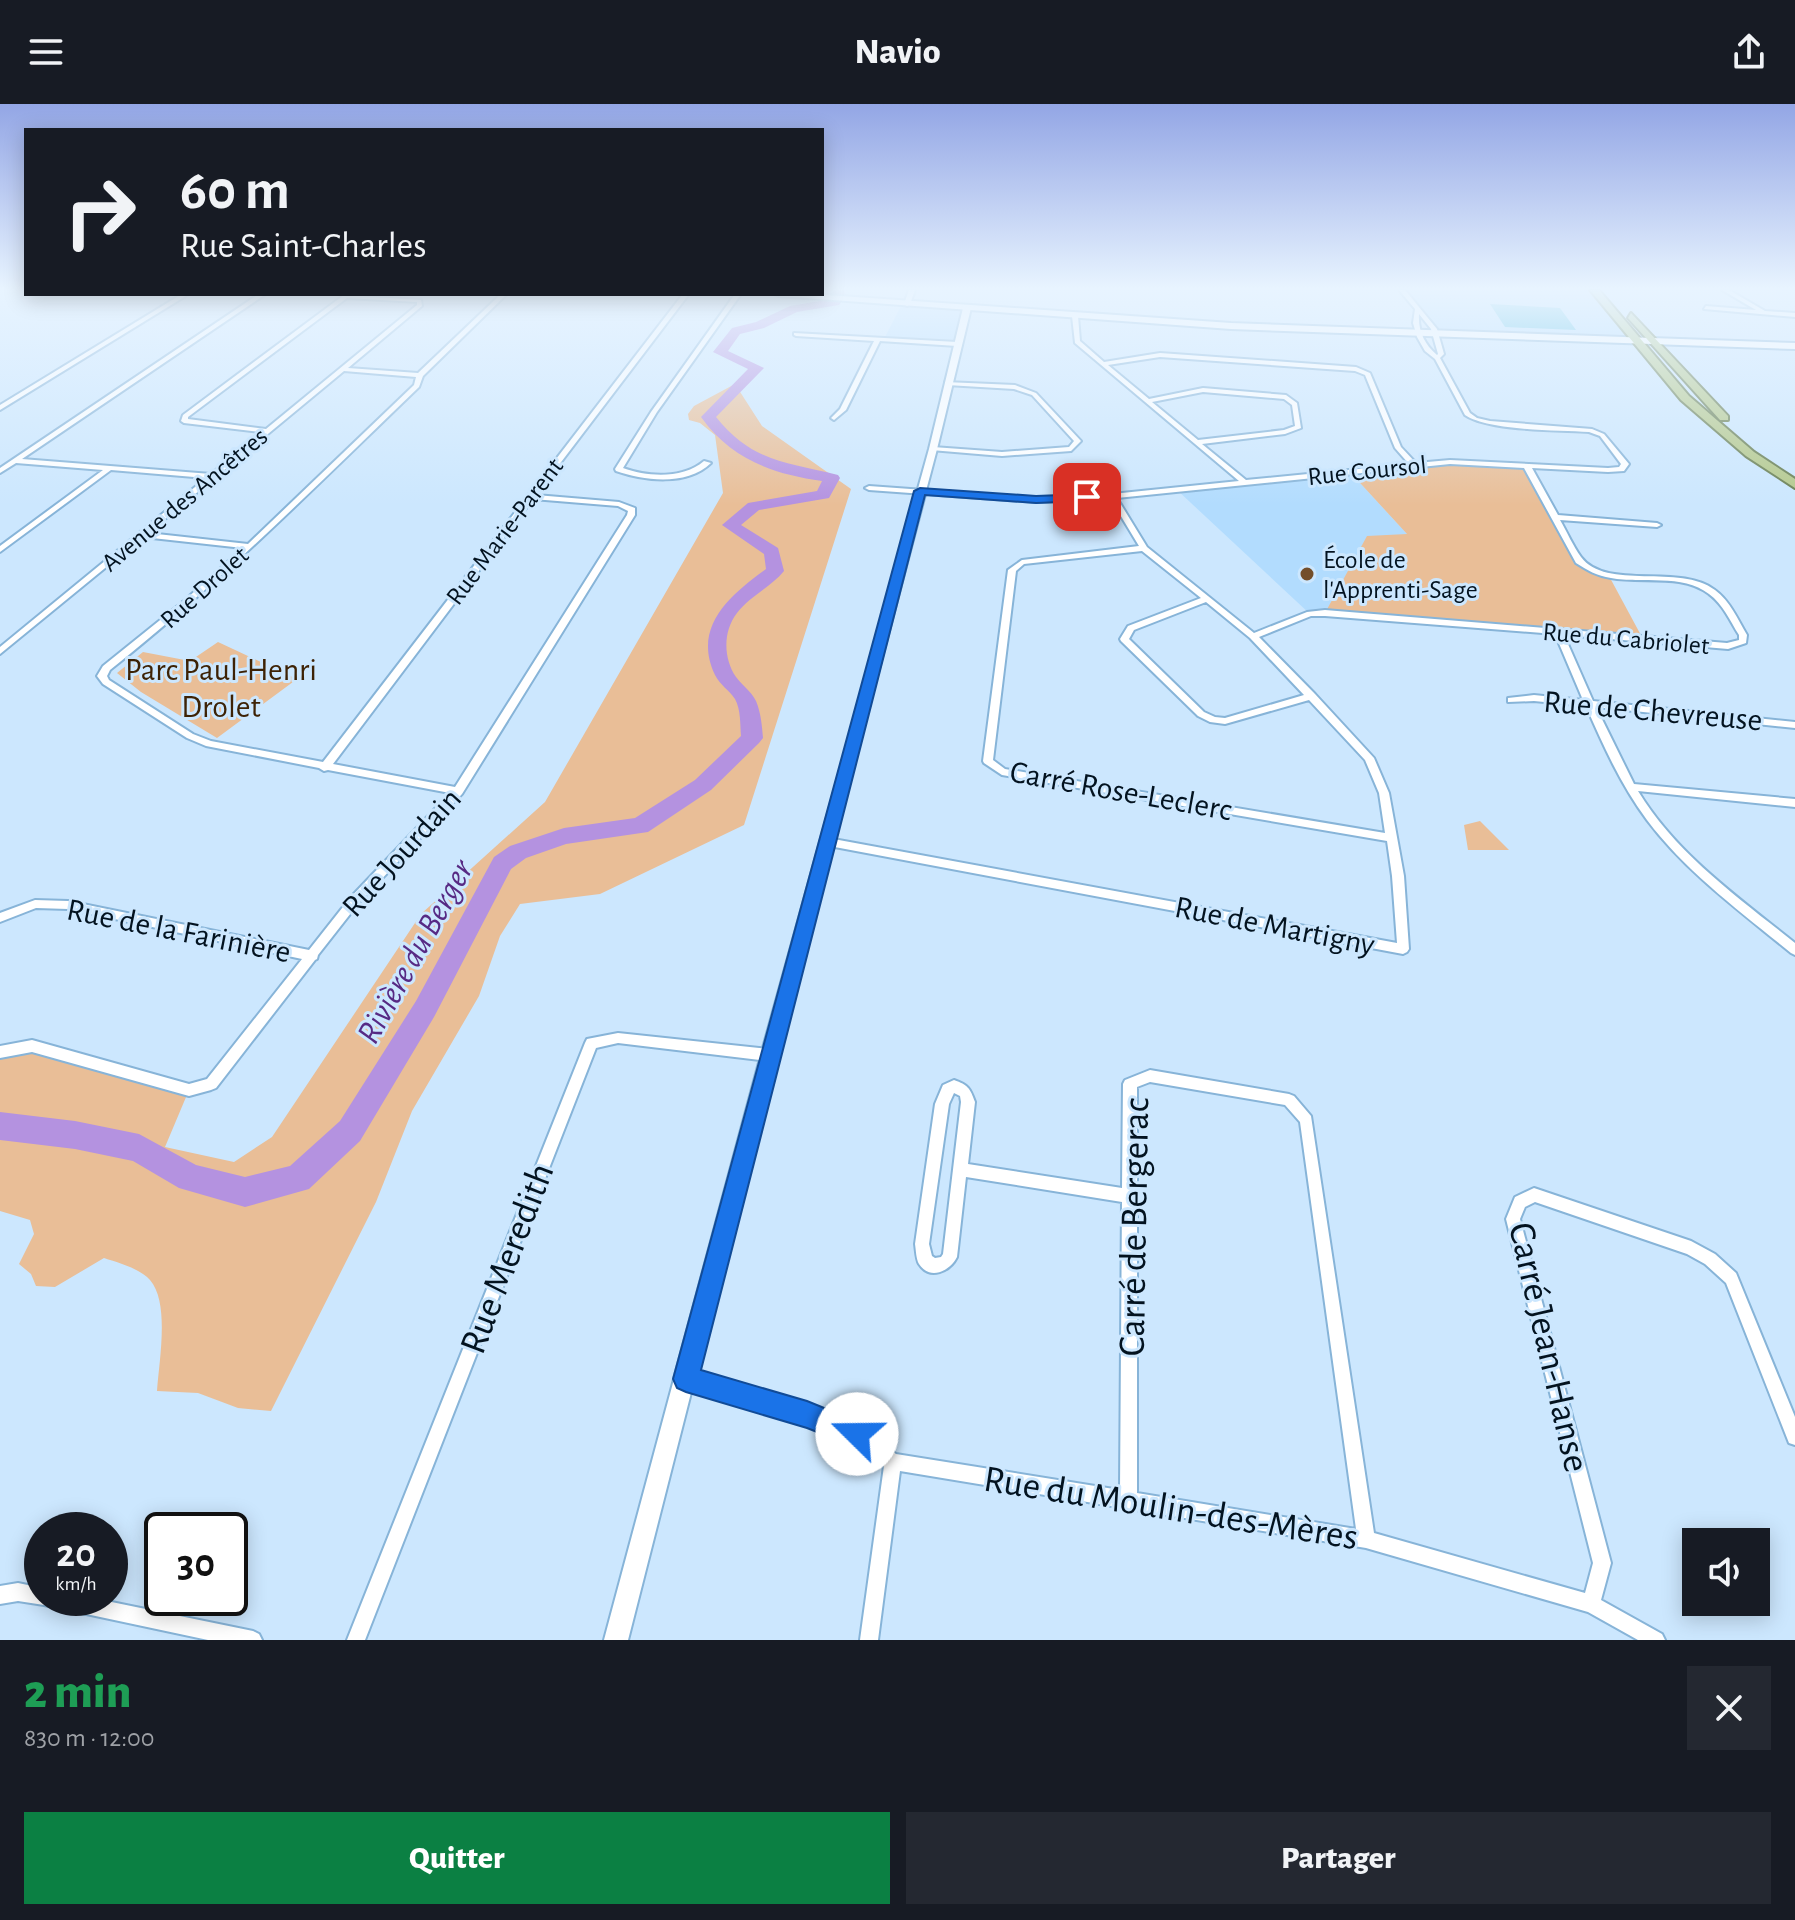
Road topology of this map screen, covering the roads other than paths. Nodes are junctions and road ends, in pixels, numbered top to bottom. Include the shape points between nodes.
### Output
1 (76, 362) edge
2 (162, 362) edge
3 (258, 362) edge
4 (351, 362) edge
5 (434, 362) edge
6 (634, 362) edge
7 (690, 362) edge
8 (867, 362) edge
9 (952, 362) edge
10 (1100, 362) edge
11 (1118, 362) edge
12 (1254, 362) edge
13 (1439, 362) edge
14 (1655, 362) edge
15 (1673, 362) edge
16 (1103, 364) junction
17 (342, 369) junction
18 (420, 375) junction
19 (947, 383) junction
20 (1147, 401) junction
21 (0, 408) edge
22 (834, 418) dead end
23 (267, 431) junction
24 (1198, 442) junction
25 (933, 449) junction
26 (15, 461) junction
27 (707, 463) dead end
28 (1414, 465) junction
29 (1527, 466) junction
30 (110, 468) junction
31 (1795, 470) edge
32 (0, 471) edge
33 (211, 476) junction
34 (1244, 482) junction
35 (1795, 484) edge
36 (869, 488) dead end
37 (920, 491) junction
38 (1112, 496) junction
39 (530, 497) junction
40 (1556, 517) junction
41 (1657, 525) dead end
42 (141, 535) junction
43 (248, 546) junction
44 (1144, 548) junction
45 (0, 550) edge
46 (1206, 599) junction
47 (1558, 632) junction
48 (1253, 636) junction
49 (0, 651) edge
50 (1312, 696) junction
51 (1511, 700) dead end
52 (1591, 705) junction
53 (1795, 725) edge
54 (324, 768) junction
55 (1632, 787) junction
56 (458, 791) junction
57 (1795, 803) edge
58 (1391, 838) junction
59 (828, 842) junction
60 (0, 918) edge
61 (1795, 950) edge
62 (313, 956) junction
63 (0, 1052) edge
64 (769, 1055) junction
65 (961, 1170) junction
66 (1130, 1196) junction
67 (686, 1379) junction
68 (1795, 1437) edge
69 (893, 1462) junction
70 (1128, 1499) junction
71 (1366, 1539) junction
72 (24, 1593) edge
73 (0, 1595) edge
74 (1591, 1604) junction
75 (128, 1614) edge
76 (253, 1640) edge
77 (356, 1640) edge
78 (616, 1640) edge
79 (869, 1640) edge
80 (1656, 1640) edge

1 - 21 street
2 - 26 street
3 - 23 street via 184,421
4 - 17 street, Avenue des Ancêtres
5 - 18 street, Rue Drolet
6 - 39 street, Rue Marie-Parent
7 - 27 street via 619,469 675,476 696,473
8 - 22 street
9 - 19 street
10 - 16 street
11 - 16 street
12 - 28 street via 1368,374 1398,448
13 - 29 street, Rue Coursol via 1467,414 1475,419 1590,430 1602,435 1625,464 1608,470
14 - 35 highway via 1718,428
15 - 31 highway via 1735,428
16 - 20 street
17 - 18 street
17 - 23 street, Avenue des Ancêtres
18 - 43 street, Rue Drolet via 417,386
19 - 25 street
19 - 25 street via 1015,387 1034,394 1078,441 1071,449 1002,454
20 - 24 street
20 - 24 street via 1203,390 1286,397 1295,404 1299,427
23 - 33 street, Avenue des Ancêtres
24 - 34 street
25 - 37 street
26 - 30 street
26 - 32 street
28 - 29 street, Rue Coursol
28 - 34 street, Rue Coursol
29 - 40 street, Rue du Cabriolet
30 - 33 street
30 - 45 street
33 - 42 street, Avenue des Ancêtres
34 - 38 street, Rue Coursol
36 - 37 street, Rue Coursol
37 - 38 street, Rue Coursol via 1036,500
37 - 59 street
38 - 44 street, Rue de Martigny
39 - 54 street, Rue Marie-Parent
39 - 56 street, Rue Jourdain via 619,504 632,510
40 - 41 street
40 - 47 street, Rue du Cabriolet via 1587,568 1609,576 1706,588 1743,641 1728,646
42 - 43 street
42 - 49 street, Avenue des Ancêtres
43 - 54 street, Rue Drolet via 102,676 209,744
44 - 46 street, Rue de Martigny
44 - 58 street, Carré Rose-Leclerc via 1022,562 1012,570 988,761 1002,772
46 - 48 street, Rue de Martigny
46 - 50 street via 1131,628 1124,639 1213,720
47 - 48 street, Rue du Cabriolet via 1325,613
47 - 52 street
48 - 50 street, Rue de Martigny
50 - 58 street, Rue de Martigny via 1369,758 1384,793
51 - 52 street, Rue de Chevreuse
52 - 53 street, Rue de Chevreuse
52 - 55 street
54 - 56 street, Rue Drolet
55 - 57 street
55 - 61 street via 1681,850
56 - 62 street, Rue Jourdain via 354,901
58 - 59 street, Rue de Martigny via 1403,949
59 - 64 street
60 - 62 street, Rue de la Farinière via 35,904 68,905
62 - 63 street, Rue Jourdain via 211,1084 189,1090 32,1046
64 - 67 street
64 - 77 street, Rue Meredith via 618,1038 591,1043
65 - 65 street via 968,1102 965,1092 954,1086 942,1104 922,1244 925,1260 933,1266 950,1257
65 - 66 street
66 - 70 street, Carré de Bergerac
66 - 71 street, Carré de Bergerac via 1130,1084 1150,1076 1289,1100 1306,1120
67 - 69 street, Rue du Moulin-des-Mères via 857,1434
67 - 78 street
68 - 74 street, Carré Jean-Hanse via 1731,1278 1710,1259 1534,1195 1520,1202 1513,1219 1602,1563
69 - 70 street, Rue du Moulin-des-Mères
69 - 79 street
70 - 71 street, Rue du Moulin-des-Mères
71 - 74 street, Rue du Moulin-des-Mères
72 - 73 street
74 - 80 street, Rue du Moulin-des-Mères
75 - 76 street

